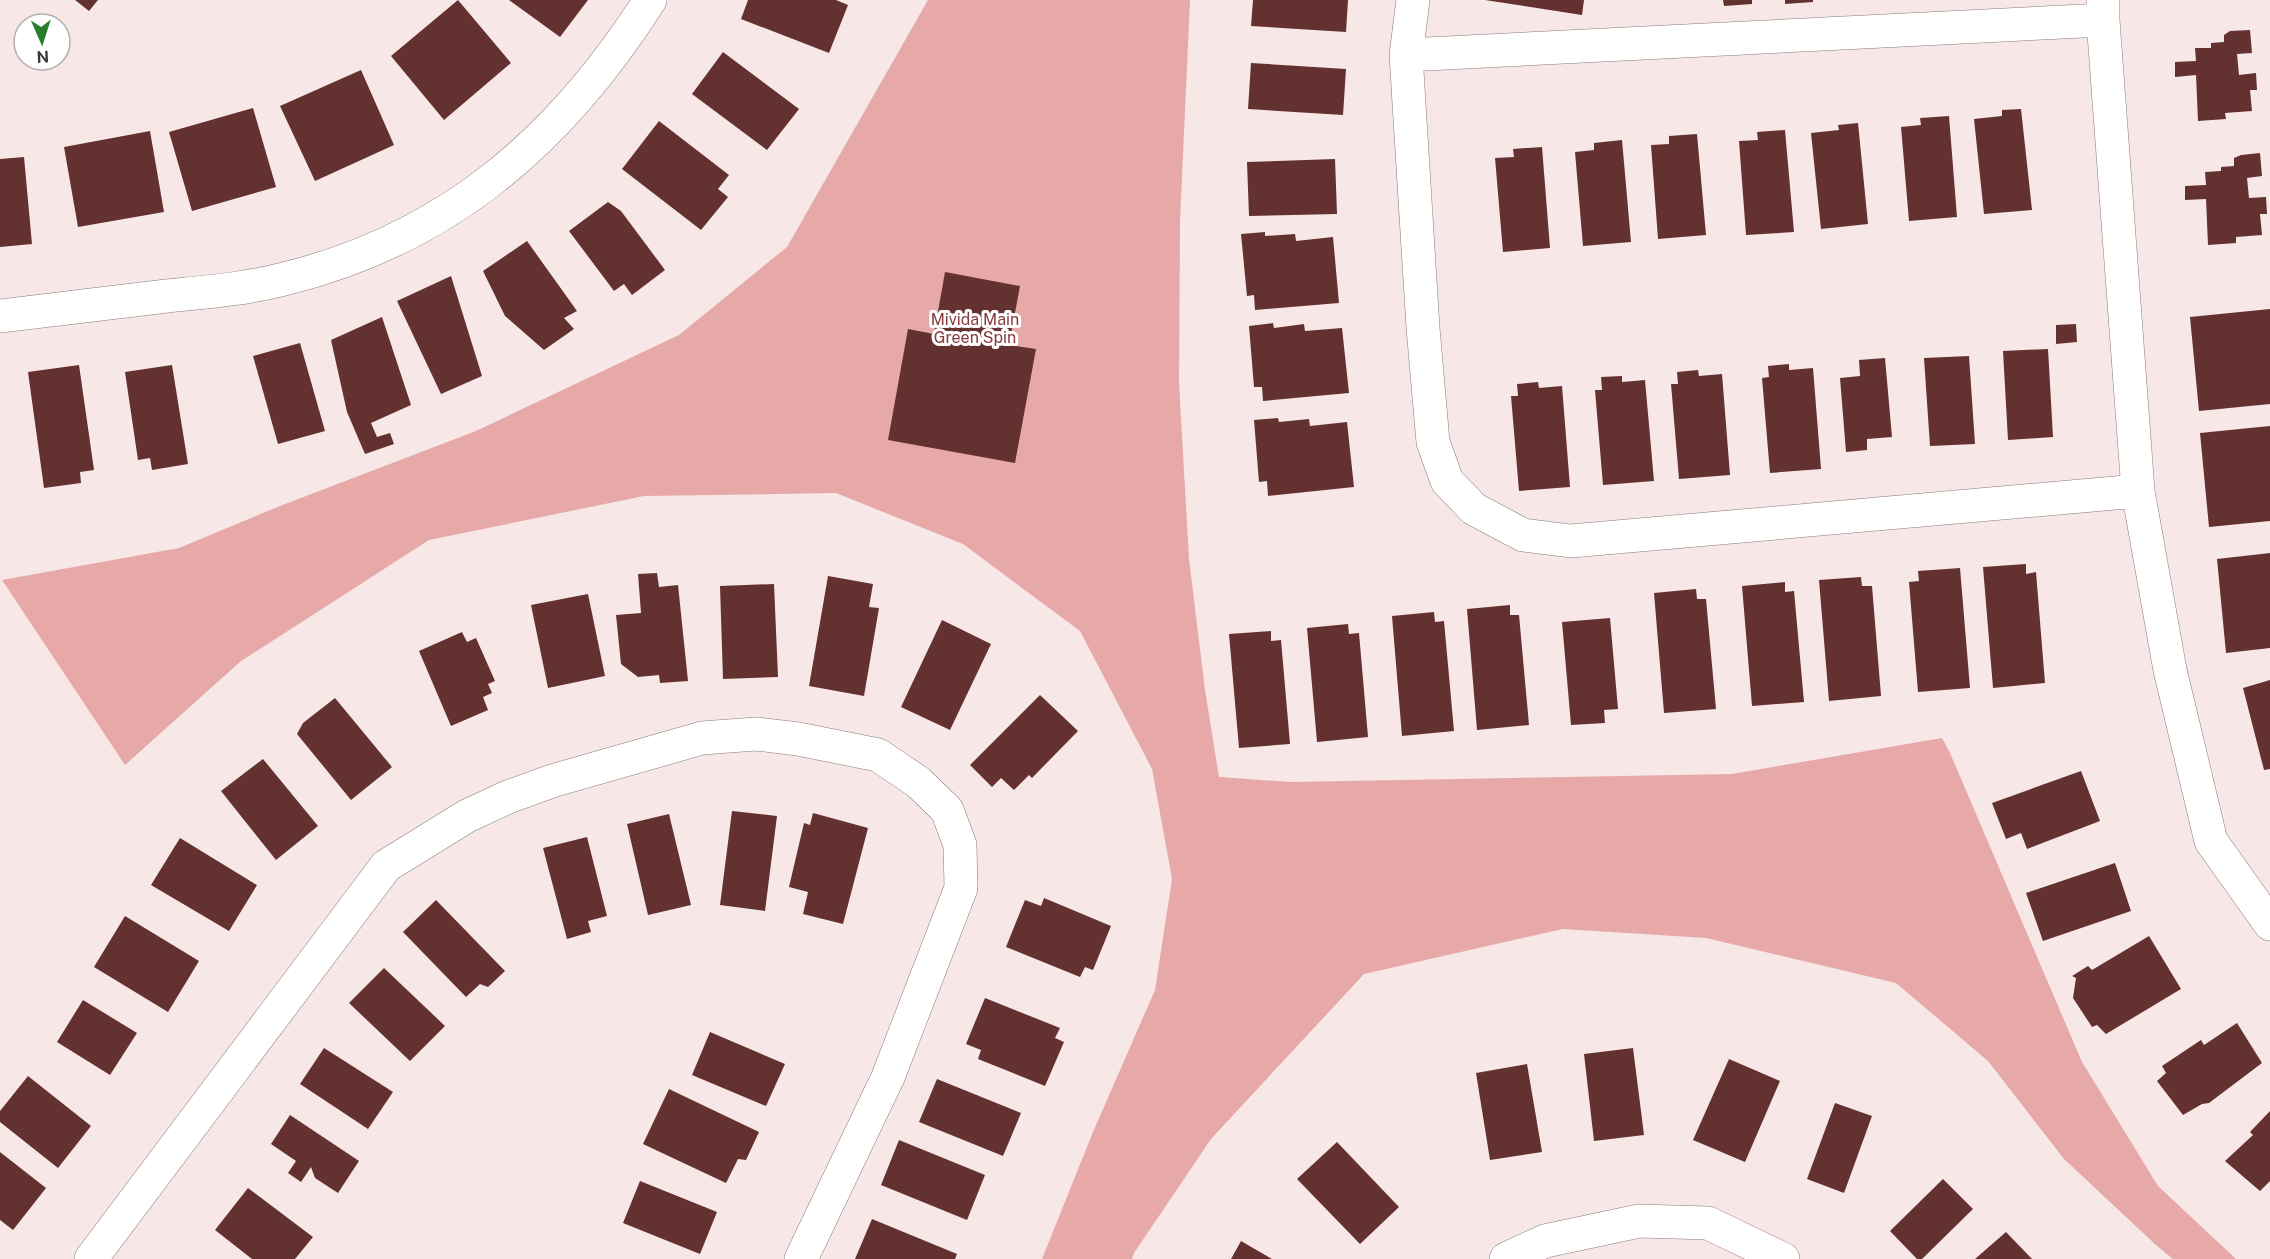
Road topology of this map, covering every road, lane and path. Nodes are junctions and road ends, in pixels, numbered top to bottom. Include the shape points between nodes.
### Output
1 (650, 0) edge
2 (1413, 0) edge
3 (2103, 10) edge
4 (1406, 55) junction
5 (0, 316) edge
6 (2138, 491) junction
7 (2270, 924) edge
8 (91, 1259) edge
9 (801, 1259) edge
10 (1506, 1259) edge
11 (1783, 1259) edge

1 - 5 street via 578,99 536,143 457,206 413,231 371,251 283,279
2 - 4 street
3 - 4 street
3 - 6 street
4 - 6 street via 1433,442 1447,481 1474,509 1523,535 1571,541
6 - 7 street via 2170,670 2211,841
8 - 9 street via 386,866 467,816 552,781 702,738 756,734 878,755 918,782 947,810 960,845 961,888 888,1077
10 - 11 street via 1545,1241 1639,1221 1708,1223

